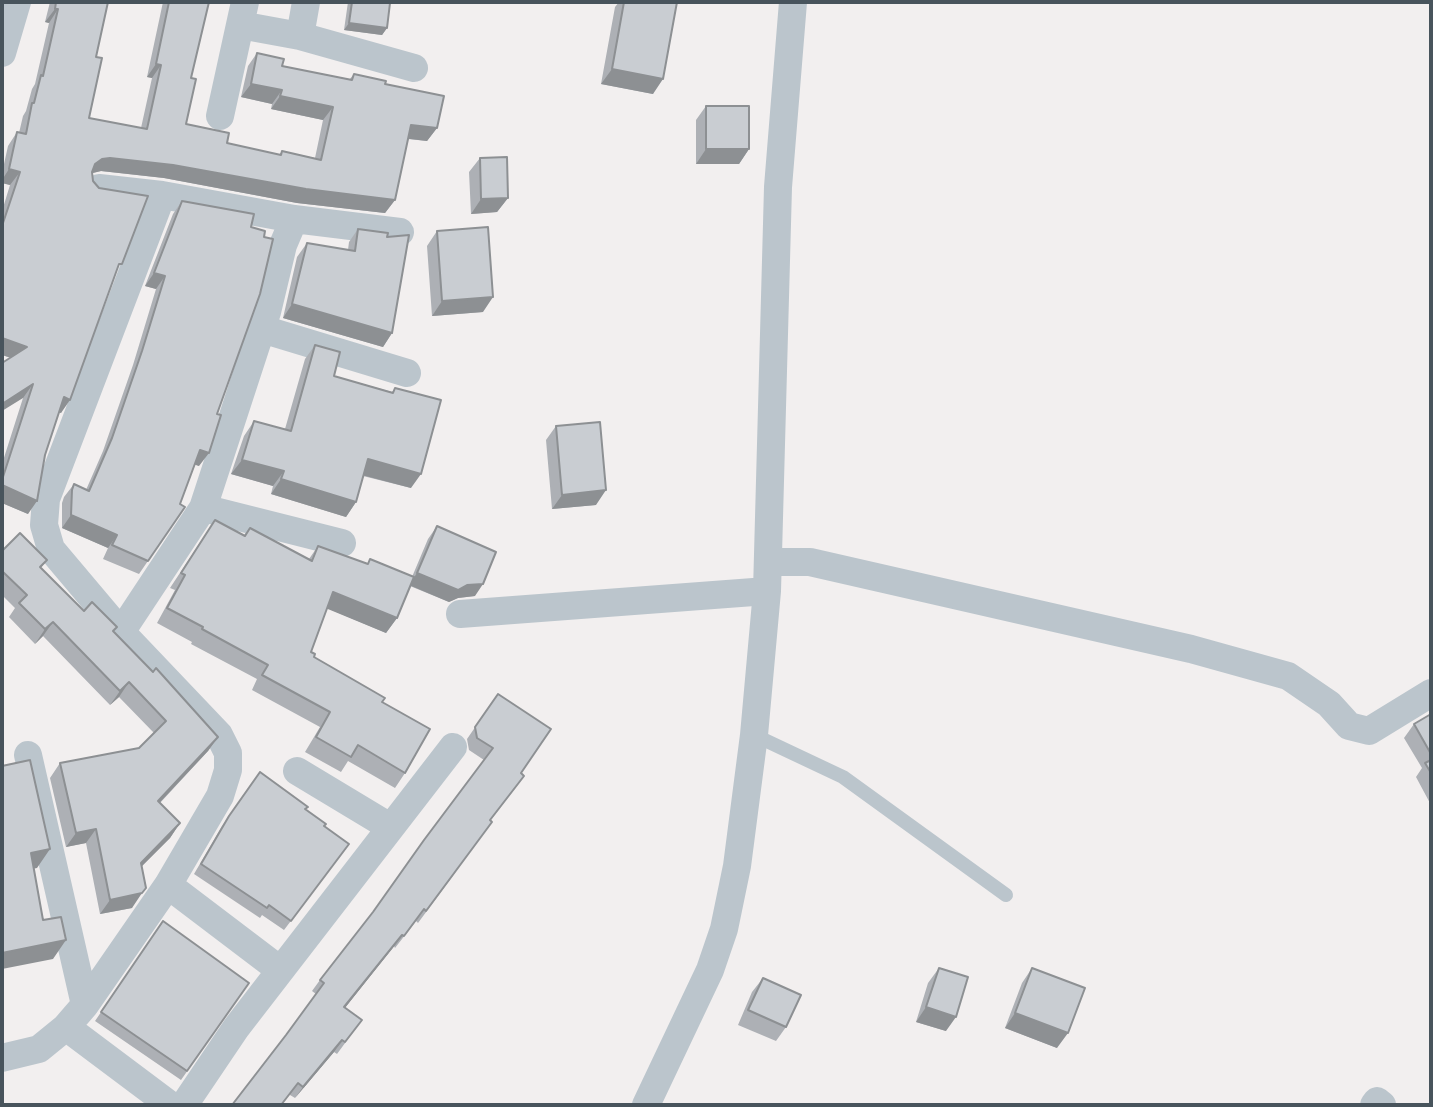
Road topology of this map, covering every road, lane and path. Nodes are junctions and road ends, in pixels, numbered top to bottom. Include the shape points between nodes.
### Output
1 (17, 2) edge
2 (306, 2) edge
3 (793, 2) edge
4 (243, 13) edge
5 (300, 36) junction
6 (2, 53) edge
7 (414, 68) dead end
8 (220, 116) dead end
9 (99, 188) edge
10 (162, 195) junction
11 (294, 219) junction
12 (400, 232) dead end
13 (262, 329) junction
14 (407, 373) dead end
15 (203, 508) junction
16 (342, 543) dead end
17 (768, 562) junction
18 (767, 591) junction
19 (460, 614) dead end
20 (121, 632) junction
21 (1431, 693) edge
22 (754, 735) junction
23 (453, 747) dead end
24 (27, 755) dead end
25 (297, 771) dead end
26 (390, 827) junction
27 (168, 885) junction
28 (1006, 895) dead end
29 (280, 970) junction
30 (85, 1005) junction
31 (66, 1027) junction
32 (2, 1058) edge
33 (170, 1105) edge
34 (184, 1105) edge
35 (646, 1105) edge
36 (1374, 1105) edge
37 (1382, 1105) edge

1 - 6 street
2 - 5 street
3 - 17 street via 778,187
4 - 5 street
4 - 8 street
5 - 7 street
9 - 10 street
10 - 11 street
10 - 20 street via 46,499 44,524 51,549
11 - 12 street
11 - 13 street
13 - 14 street
13 - 15 street
15 - 16 street
15 - 20 street
17 - 18 street
17 - 21 street via 810,562 1191,649 1288,676 1329,704 1349,726 1369,731
18 - 19 street
18 - 22 street
20 - 27 street via 219,735 228,753 220,796
22 - 28 lane via 843,777
22 - 35 street via 724,929 700,993
23 - 26 street
24 - 30 street
25 - 26 street
26 - 29 street
27 - 29 street
27 - 30 street
29 - 34 street
30 - 31 street
31 - 32 street via 39,1049
31 - 33 street
36 - 37 street via 1377,1101

